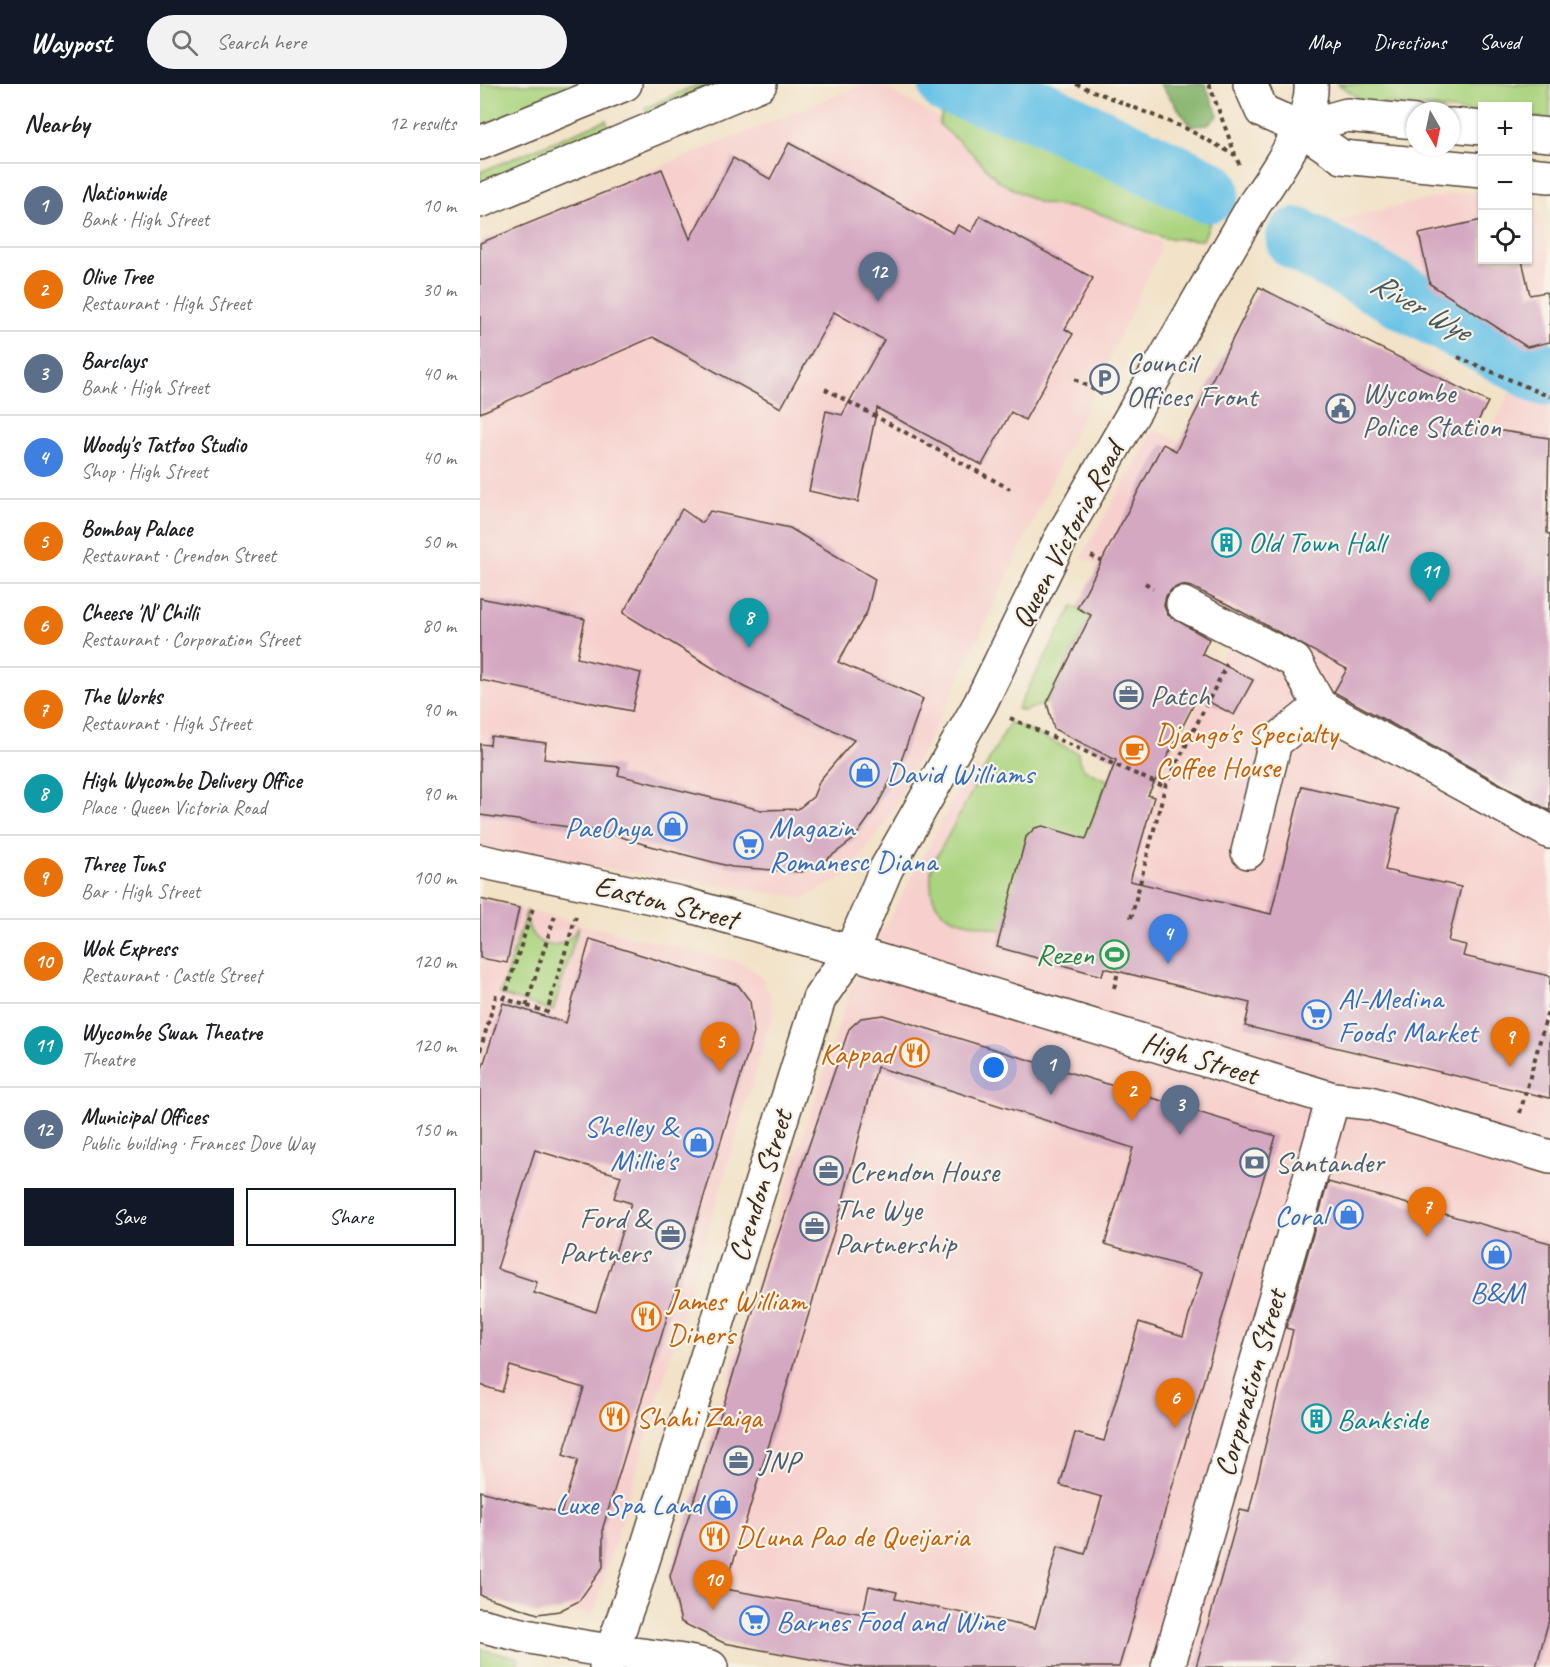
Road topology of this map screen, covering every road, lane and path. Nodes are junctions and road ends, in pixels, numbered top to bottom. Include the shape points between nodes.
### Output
1 (626, 84) edge
2 (760, 84) edge
3 (1076, 84) edge
4 (1209, 84) edge
5 (1250, 84) edge
6 (1311, 84) edge
7 (1406, 121) edge
8 (1460, 126) edge
9 (1300, 128) junction
10 (1478, 128) edge
11 (1532, 133) edge
12 (1550, 135) edge
13 (480, 143) edge
14 (1235, 154) junction
15 (1478, 170) edge
16 (1532, 174) edge
17 (1550, 176) edge
18 (480, 201) edge
19 (1255, 203) junction
20 (1458, 357) dead end
21 (825, 389) dead end
22 (1550, 397) edge
23 (1010, 489) dead end
24 (1184, 603) dead end
25 (1241, 633) junction
26 (980, 704) junction
27 (1320, 706) junction
28 (1165, 787) junction
29 (1550, 832) edge
30 (1248, 852) dead end
31 (480, 861) edge
32 (535, 903) dead end
33 (546, 906) dead end
34 (556, 909) junction
35 (1131, 918) dead end
36 (851, 952) junction
37 (1118, 972) dead end
38 (1114, 988) dead end
39 (504, 999) junction
40 (1550, 1004) edge
41 (526, 1006) junction
42 (480, 1051) edge
43 (1332, 1099) junction
44 (1512, 1144) junction
45 (1550, 1157) edge
46 (480, 1625) edge
47 (609, 1659) edge
48 (711, 1667) edge
49 (1168, 1667) edge

1 - 13 main road
2 - 18 main road
3 - 14 path via 1187,129
4 - 14 path
5 - 9 main road via 1262,111
6 - 9 main road, Queen Victoria Road
7 - 9 main road via 1347,116
8 - 10 main road
9 - 15 main road via 1342,157
9 - 19 main road, Queen Victoria Road
11 - 12 main road
14 - 19 path
16 - 17 main road
19 - 26 main road, Queen Victoria Road via 1060,540
20 - 22 path
21 - 23 path
24 - 25 main road
25 - 27 main road via 1295,661
25 - 28 path
26 - 28 path
26 - 36 main road, Queen Victoria Road via 896,850
27 - 29 main road
27 - 30 main road via 1275,742
28 - 35 path
31 - 36 main road, Easton Street via 680,903
32 - 39 path
33 - 34 path
34 - 41 path
34 - 41 path via 578,917 547,1012
36 - 43 main road, High Street
36 - 47 main road, Crendon Street via 819,999 813,1016
37 - 38 path
39 - 41 path
39 - 42 path via 496,996
40 - 44 path
43 - 44 main road, High Street via 1370,1102
43 - 49 main road, Corporation Street
44 - 45 main road, High Street
46 - 47 main road
47 - 48 main road via 668,1657

